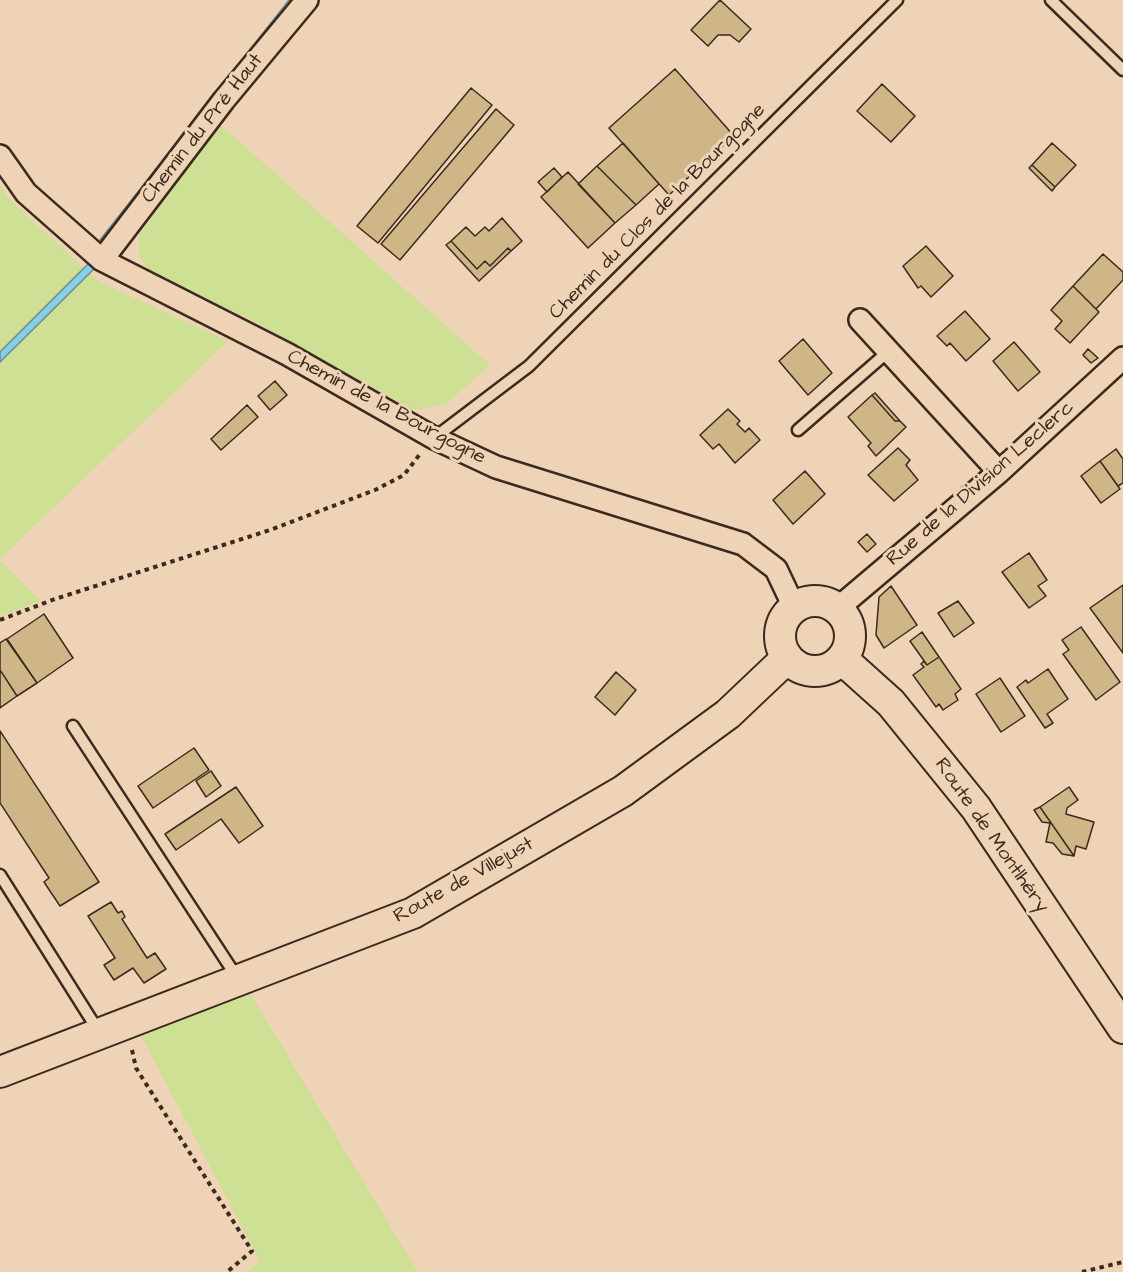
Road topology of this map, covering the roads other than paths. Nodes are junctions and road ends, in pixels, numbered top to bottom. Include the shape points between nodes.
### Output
1 (307, 0) edge
2 (897, 0) edge
3 (1051, 0) edge
4 (1123, 70) edge
5 (0, 156) edge
6 (102, 260) junction
7 (860, 320) dead end
8 (890, 350) junction
9 (1123, 358) edge
10 (798, 430) dead end
11 (434, 438) junction
12 (999, 471) junction
13 (794, 607) junction
14 (838, 608) junction
15 (788, 658) junction
16 (842, 659) junction
17 (73, 726) dead end
18 (0, 875) edge
19 (238, 979) junction
20 (1123, 1029) edge
21 (114, 1030) junction
22 (0, 1072) edge

1 - 6 street, Chemin du Pré Haut via 224,100
2 - 11 lane, Chemin du Clos de la Bourgogne via 529,366
3 - 4 lane
5 - 6 street, Chemin de la Bourgogne via 26,193
6 - 11 street, Chemin de la Bourgogne via 286,354
7 - 8 street
8 - 10 lane
8 - 12 street
9 - 12 street, Rue de la Division Leclerc
11 - 13 street, Chemin de la Bourgogne via 496,467 743,544 776,569
12 - 14 street, Rue de la Division Leclerc
13 - 14 main road via 815,600
13 - 15 main road via 784,617 780,634
14 - 16 main road via 851,632 850,645
15 - 16 main road via 806,670 819,671
15 - 19 main road, Route de Villejust via 728,714 623,791 413,914
16 - 20 main road, Route de Montlhéry via 891,703 976,808
17 - 19 lane
18 - 21 lane
19 - 21 main road, Route de Villejust
21 - 22 main road, Route de Villejust

